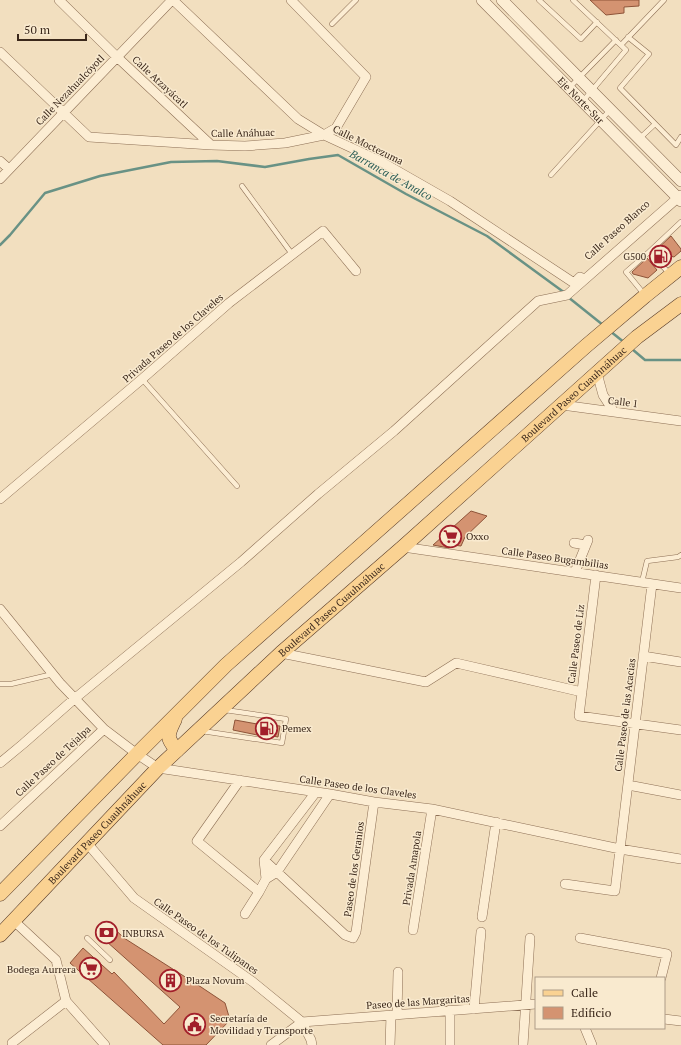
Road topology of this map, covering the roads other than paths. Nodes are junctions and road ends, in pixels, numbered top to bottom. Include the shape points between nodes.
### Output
1 (59, 0) edge
2 (172, 0) edge
3 (291, 0) edge
4 (356, 0) edge
5 (482, 0) edge
6 (502, 0) edge
7 (539, 0) edge
8 (573, 0) edge
9 (664, 0) edge
10 (597, 22) junction
11 (332, 24) dead end
12 (628, 37) junction
13 (616, 40) junction
14 (621, 45) junction
15 (0, 52) edge
16 (117, 57) junction
17 (578, 78) junction
18 (569, 88) junction
19 (592, 91) junction
20 (583, 101) junction
21 (610, 110) junction
22 (63, 113) junction
23 (602, 120) junction
24 (655, 124) junction
25 (324, 135) junction
26 (681, 137) edge
27 (639, 139) junction
28 (211, 145) junction
29 (0, 161) edge
30 (9, 169) junction
31 (551, 175) dead end
32 (0, 178) edge
33 (681, 182) edge
34 (242, 186) dead end
35 (679, 197) edge
36 (681, 222) edge
37 (649, 252) junction
38 (292, 254) junction
39 (356, 271) dead end
40 (676, 271) edge
41 (574, 283) joint
42 (645, 296) junction
43 (681, 304) edge
44 (600, 370) junction
45 (142, 380) junction
46 (562, 405) junction
47 (614, 412) junction
48 (681, 420) edge
49 (237, 486) dead end
50 (0, 499) edge
51 (574, 544) dead end
52 (403, 547) junction
53 (681, 555) edge
54 (575, 572) junction
55 (596, 575) junction
56 (642, 582) junction
57 (652, 584) junction
58 (681, 588) edge
59 (0, 609) edge
60 (281, 653) junction
61 (643, 656) junction
62 (681, 662) edge
63 (53, 674) junction
64 (0, 684) edge
65 (582, 692) junction
66 (75, 698) junction
67 (220, 709) junction
68 (178, 714) junction
69 (635, 724) junction
70 (104, 729) junction
71 (199, 730) junction
72 (681, 730) edge
73 (177, 750) junction
74 (137, 754) junction
75 (0, 763) edge
76 (158, 768) junction
77 (240, 780) junction
78 (628, 785) junction
79 (316, 792) junction
80 (330, 794) junction
81 (681, 795) edge
82 (374, 802) junction
83 (432, 809) junction
84 (496, 822) junction
85 (0, 826) edge
86 (87, 843) junction
87 (620, 848) junction
88 (681, 859) edge
89 (264, 860) junction
90 (277, 872) junction
91 (266, 879) junction
92 (565, 884) dead end
93 (259, 892) junction
94 (0, 894) edge
95 (244, 914) dead end
96 (482, 917) dead end
97 (14, 921) junction
98 (413, 930) dead end
99 (481, 932) dead end
100 (0, 935) edge
101 (87, 938) dead end
102 (530, 938) dead end
103 (580, 938) dead end
104 (110, 960) dead end
105 (398, 972) dead end
106 (661, 977) edge
107 (66, 1001) junction
108 (535, 1004) edge
109 (526, 1005) junction
110 (474, 1009) junction
111 (450, 1010) junction
112 (394, 1015) junction
113 (665, 1019) edge
114 (681, 1021) edge
115 (302, 1022) junction
116 (585, 1029) edge
117 (12, 1042) dead end
118 (105, 1045) edge
119 (271, 1045) edge
120 (312, 1045) edge
121 (390, 1045) edge
122 (450, 1045) edge
123 (523, 1045) edge
124 (592, 1045) edge

1 - 16 street, Calle Atzayácatl
2 - 16 street, Calle Nezahualcóyotl
2 - 25 street, Calle Moctezuma via 298,119
3 - 25 street, Calle Anáhuac via 366,77 336,128
4 - 11 lane
5 - 18 street, Eje Norte-Sur
6 - 17 street, Eje Norte-Sur
7 - 10 lane via 581,39
8 - 10 lane
9 - 12 lane
10 - 13 lane
12 - 14 lane
12 - 24 lane via 649,54 620,88
13 - 14 lane
13 - 17 lane
14 - 19 lane via 626,50
15 - 22 street
16 - 22 street, Calle Nezahualcóyotl
16 - 28 street, Calle Atzayácatl
17 - 18 lane
17 - 19 street, Eje Norte-Sur
18 - 20 street, Eje Norte-Sur
19 - 20 lane
19 - 21 street, Eje Norte-Sur
20 - 23 street, Eje Norte-Sur
21 - 23 lane
21 - 27 street, Eje Norte-Sur
22 - 28 street, Calle Anáhuac via 89,137
22 - 30 street, Calle Nezahualcóyotl
23 - 31 lane
23 - 35 street, Eje Norte-Sur
24 - 26 lane via 676,145
24 - 27 lane
25 - 28 street, Calle Anáhuac via 285,143
25 - 41 street, Calle Moctezuma via 380,161 450,201
27 - 33 street, Eje Norte-Sur
29 - 30 street
30 - 32 street, Calle Nezahualcóyotl
34 - 38 lane
35 - 41 street, Calle Paseo Blanco
35 - 66 street via 567,295 538,300 394,431 241,562
36 - 37 lane
37 - 40 lane
37 - 42 lane via 626,272
38 - 39 street, Privada Paseo de los Claveles via 323,231
38 - 45 street, Privada Paseo de los Claveles via 229,303
40 - 42 main road
42 - 68 main road via 226,666
43 - 44 main road, Boulevard Paseo Cuauhnáhuac
44 - 46 main road, Boulevard Paseo Cuauhnáhuac
44 - 47 street via 603,395
45 - 49 lane
45 - 50 street, Privada Paseo de los Claveles
46 - 47 street, Calle 1
46 - 52 main road, Boulevard Paseo Cuauhnáhuac
47 - 48 street, Calle 1
51 - 54 street via 587,543
52 - 54 street, Calle Paseo Bugambilias
52 - 60 main road, Boulevard Paseo Cuauhnáhuac
53 - 56 lane via 647,561
54 - 55 street, Calle Paseo Bugambilias
55 - 56 street, Calle Paseo Bugambilias
55 - 65 street, Calle Paseo de Liz
56 - 57 street, Calle Paseo Bugambilias
57 - 58 street, Calle Paseo Bugambilias
57 - 61 street, Calle Paseo de las Acacias
59 - 63 street
60 - 65 street via 426,682 456,663
60 - 67 main road, Boulevard Paseo Cuauhnáhuac
61 - 62 street
61 - 69 street, Calle Paseo de las Acacias
63 - 64 lane via 11,684
63 - 66 street, Calle Paseo de los Claveles
65 - 69 street, Calle Paseo de Liz via 579,716
66 - 70 street, Calle Paseo de los Claveles
66 - 75 street
67 - 71 main road, Boulevard Paseo Cuauhnáhuac
67 - 71 lane via 286,719 282,743
68 - 73 main road via 168,739
68 - 74 main road
69 - 72 street
69 - 78 street, Calle Paseo de las Acacias
70 - 74 street, Calle Paseo de los Claveles
70 - 85 street, Calle Paseo de Tejalpa
71 - 73 main road, Boulevard Paseo Cuauhnáhuac
73 - 76 main road, Boulevard Paseo Cuauhnáhuac
74 - 76 street, Calle Paseo de los Claveles
74 - 94 main road
76 - 77 street, Calle Paseo de los Claveles
76 - 86 main road, Boulevard Paseo Cuauhnáhuac
77 - 79 street, Calle Paseo de los Claveles
77 - 93 street via 197,841
78 - 81 street
78 - 87 street, Calle Paseo de las Acacias
79 - 80 street, Calle Paseo de los Claveles
79 - 89 street
80 - 82 street, Calle Paseo de los Claveles
80 - 90 street
82 - 83 street, Calle Paseo de los Claveles
82 - 90 street, Paseo de los Geranios via 356,932 353,938 345,935
83 - 84 street, Calle Paseo de los Claveles
83 - 98 street, Privada Amapola
84 - 87 street, Calle Paseo de los Claveles
84 - 96 street
86 - 97 main road, Boulevard Paseo Cuauhnáhuac
86 - 115 street, Calle Paseo de los Tulipanes via 134,898 253,982
87 - 88 street, Calle Paseo de los Claveles
87 - 92 street, Calle Paseo de las Acacias via 615,891
89 - 90 street
89 - 91 street
90 - 91 street
91 - 93 street
93 - 95 street
97 - 100 main road, Boulevard Paseo Cuauhnáhuac
97 - 107 street via 56,960
99 - 110 street
101 - 104 lane
102 - 109 street
103 - 106 street via 667,954
105 - 112 street
107 - 117 street
107 - 118 street
108 - 109 street, Paseo de las Margaritas
109 - 110 street, Paseo de las Margaritas
109 - 123 street
110 - 111 street, Paseo de las Margaritas
111 - 112 street, Paseo de las Margaritas
111 - 122 street
112 - 115 street, Paseo de las Margaritas
112 - 121 street
113 - 114 street
115 - 119 street
115 - 120 street, Calle Paseo de los Tulipanes
116 - 124 street

